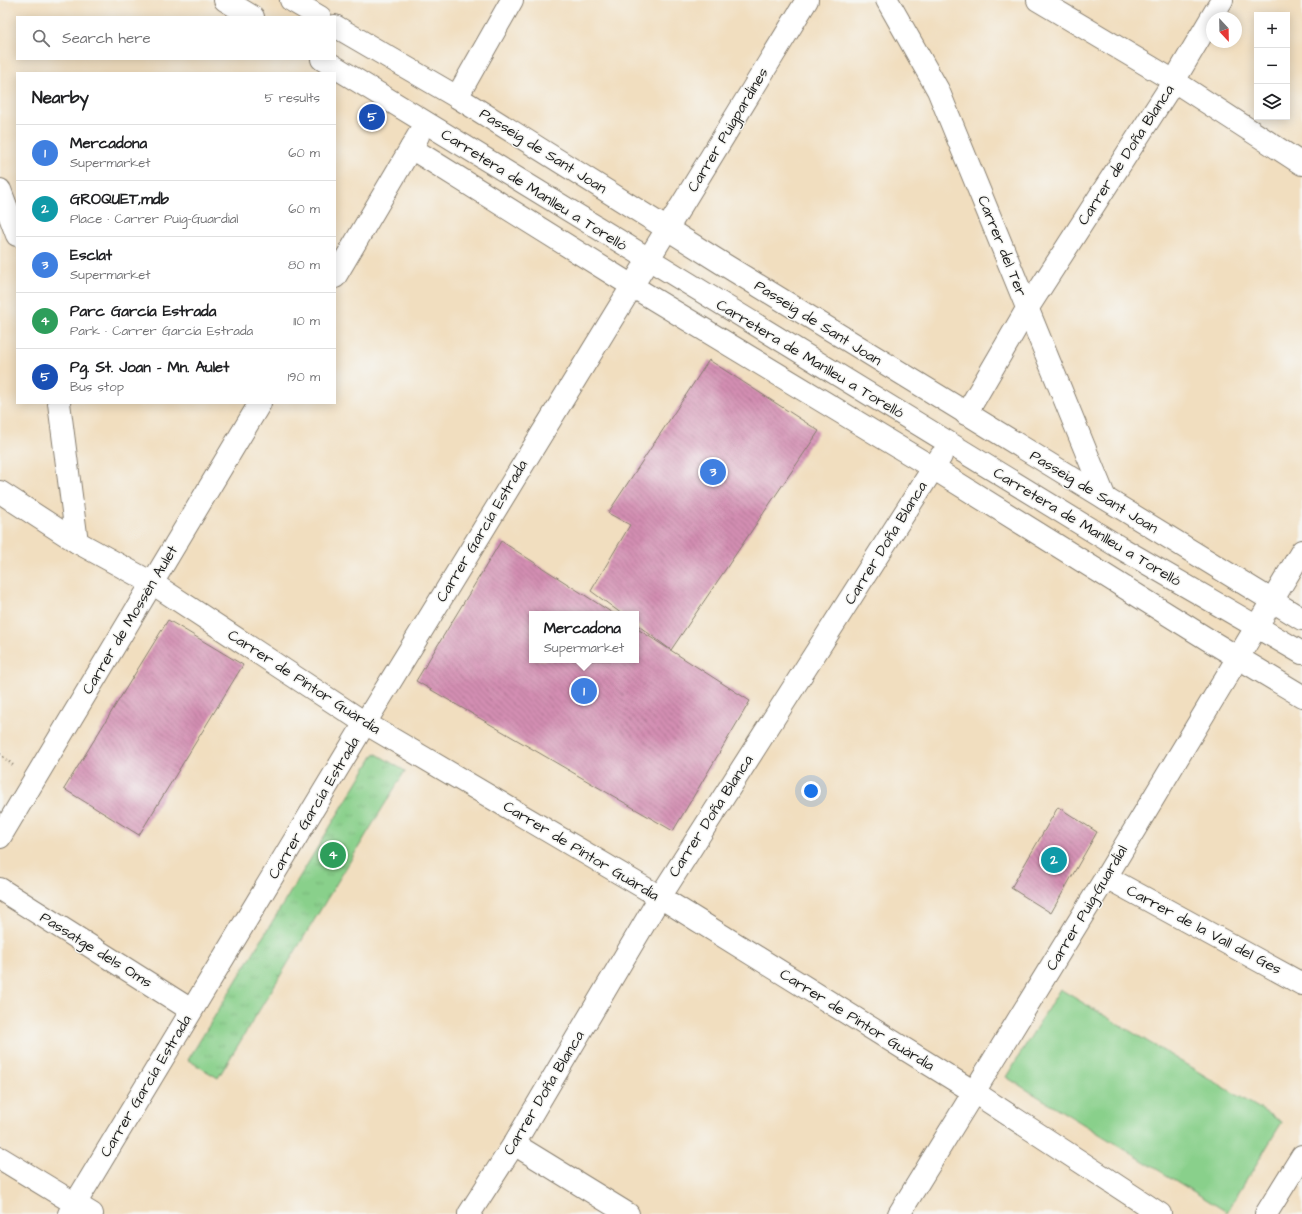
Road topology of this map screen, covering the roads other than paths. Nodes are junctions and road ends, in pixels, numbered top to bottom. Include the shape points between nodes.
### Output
1 (225, 0) edge
2 (291, 0) edge
3 (512, 0) edge
4 (807, 0) edge
5 (888, 0) edge
6 (1038, 0) edge
7 (1222, 0) edge
8 (251, 16) edge
9 (318, 16) edge
10 (336, 27) edge
11 (324, 60) edge
12 (1174, 81) junction
13 (457, 97) junction
14 (426, 123) junction
15 (411, 148) junction
16 (1302, 164) edge
17 (0, 190) edge
18 (667, 230) junction
19 (16, 232) edge
20 (648, 260) junction
21 (336, 275) edge
22 (632, 286) junction
23 (1027, 309) junction
24 (59, 404) edge
25 (259, 404) edge
26 (966, 414) junction
27 (949, 444) junction
28 (933, 468) junction
29 (0, 492) edge
30 (1105, 498) junction
31 (77, 542) junction
32 (1302, 551) edge
33 (152, 583) junction
34 (1272, 600) junction
35 (1302, 619) edge
36 (1256, 626) junction
37 (1302, 653) edge
38 (1237, 658) junction
39 (1302, 696) edge
40 (365, 723) junction
41 (0, 836) edge
42 (1106, 877) junction
43 (0, 890) edge
44 (660, 897) junction
45 (1302, 984) edge
46 (191, 1010) junction
47 (974, 1092) junction
48 (514, 1144) junction
49 (1302, 1156) edge
50 (0, 1158) edge
51 (79, 1211) edge
52 (469, 1214) edge
53 (628, 1214) edge
54 (899, 1214) edge
55 (1160, 1214) edge
56 (1266, 1214) edge

1 - 8 street
2 - 9 street
3 - 13 street
4 - 18 street, Carrer Puigpardines
5 - 23 street, Carrer del Ter via 938,90
6 - 12 street
7 - 12 street, Carrer de Doña Blanca
10 - 13 street, Passeig de Sant Joan
11 - 14 street, Carretera de Manlleu a Torelló
12 - 16 street
12 - 23 street, Carrer de Doña Blanca
13 - 18 street, Passeig de Sant Joan
14 - 15 street
14 - 20 street, Carretera de Manlleu a Torelló
15 - 21 street
15 - 22 street
17 - 19 street
18 - 20 street, Carrer Puigpardines
18 - 26 street, Passeig de Sant Joan
20 - 22 street, Carrer García Estrada
20 - 27 street, Carretera de Manlleu a Torelló
22 - 28 street
22 - 40 street, Carrer García Estrada
23 - 26 street
23 - 30 street, Carrer del Ter
24 - 31 street
25 - 33 street, Carrer de Mossèn Aulet
26 - 30 street, Passeig de Sant Joan
27 - 28 street, Carrer Doña Blanca
27 - 36 street, Carretera de Manlleu a Torelló
28 - 38 street
28 - 44 street, Carrer Doña Blanca
29 - 31 street, Carrer de Pintor Guàrdia
30 - 34 street, Passeig de Sant Joan
31 - 33 street, Carrer de Pintor Guàrdia
32 - 34 street, Carrer Puig-Guardial
33 - 40 street, Carrer de Pintor Guàrdia
33 - 41 street, Carrer de Mossèn Aulet
34 - 35 street, Passeig de Sant Joan
34 - 36 street, Carrer Puig-Guardial
36 - 37 street, Carretera de Manlleu a Torelló
36 - 38 street, Carrer Puig-Guardial
38 - 39 street
38 - 42 street, Carrer Puig-Guardial
40 - 44 street, Carrer de Pintor Guàrdia
40 - 46 street, Carrer García Estrada
42 - 45 street, Carrer de la Vall del Ges
42 - 47 street, Carrer Puig-Guardial
43 - 46 street, Passatge dels Oms
44 - 47 street, Carrer de Pintor Guàrdia
44 - 48 street, Carrer Doña Blanca
46 - 51 street, Carrer García Estrada
47 - 54 street, Carrer Puig-Guardial
47 - 55 street, Carrer de Pintor Guàrdia
48 - 52 street, Carrer Doña Blanca
48 - 53 street
49 - 56 street
50 - 51 street

